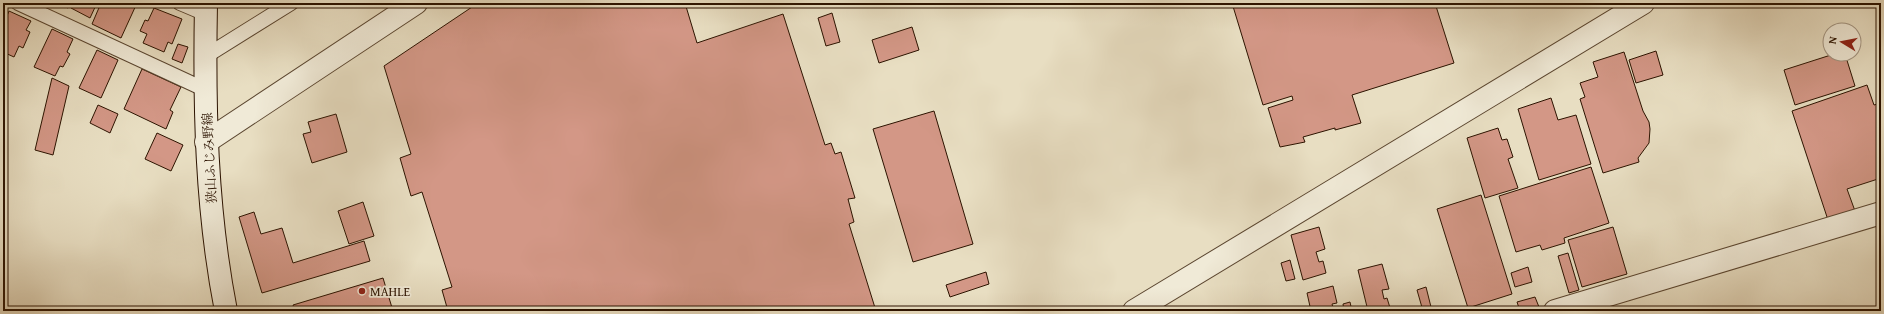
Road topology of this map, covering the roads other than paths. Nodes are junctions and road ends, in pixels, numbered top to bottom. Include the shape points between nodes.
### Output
1 (18, 3) edge
2 (180, 3) edge
3 (290, 3) edge
4 (416, 3) edge
5 (1644, 3) edge
6 (206, 9) edge
7 (206, 56) junction
8 (206, 90) junction
9 (206, 142) junction
10 (1881, 213) edge
11 (226, 311) edge
12 (1134, 311) edge
13 (1555, 311) edge

1 - 8 lane
2 - 6 lane
3 - 7 lane
4 - 9 street
5 - 12 street
6 - 7 street, 狭山ふじみ野線
7 - 8 street, 狭山ふじみ野線
8 - 9 street, 狭山ふじみ野線
9 - 11 street, 狭山ふじみ野線 via 213,227
10 - 13 street

